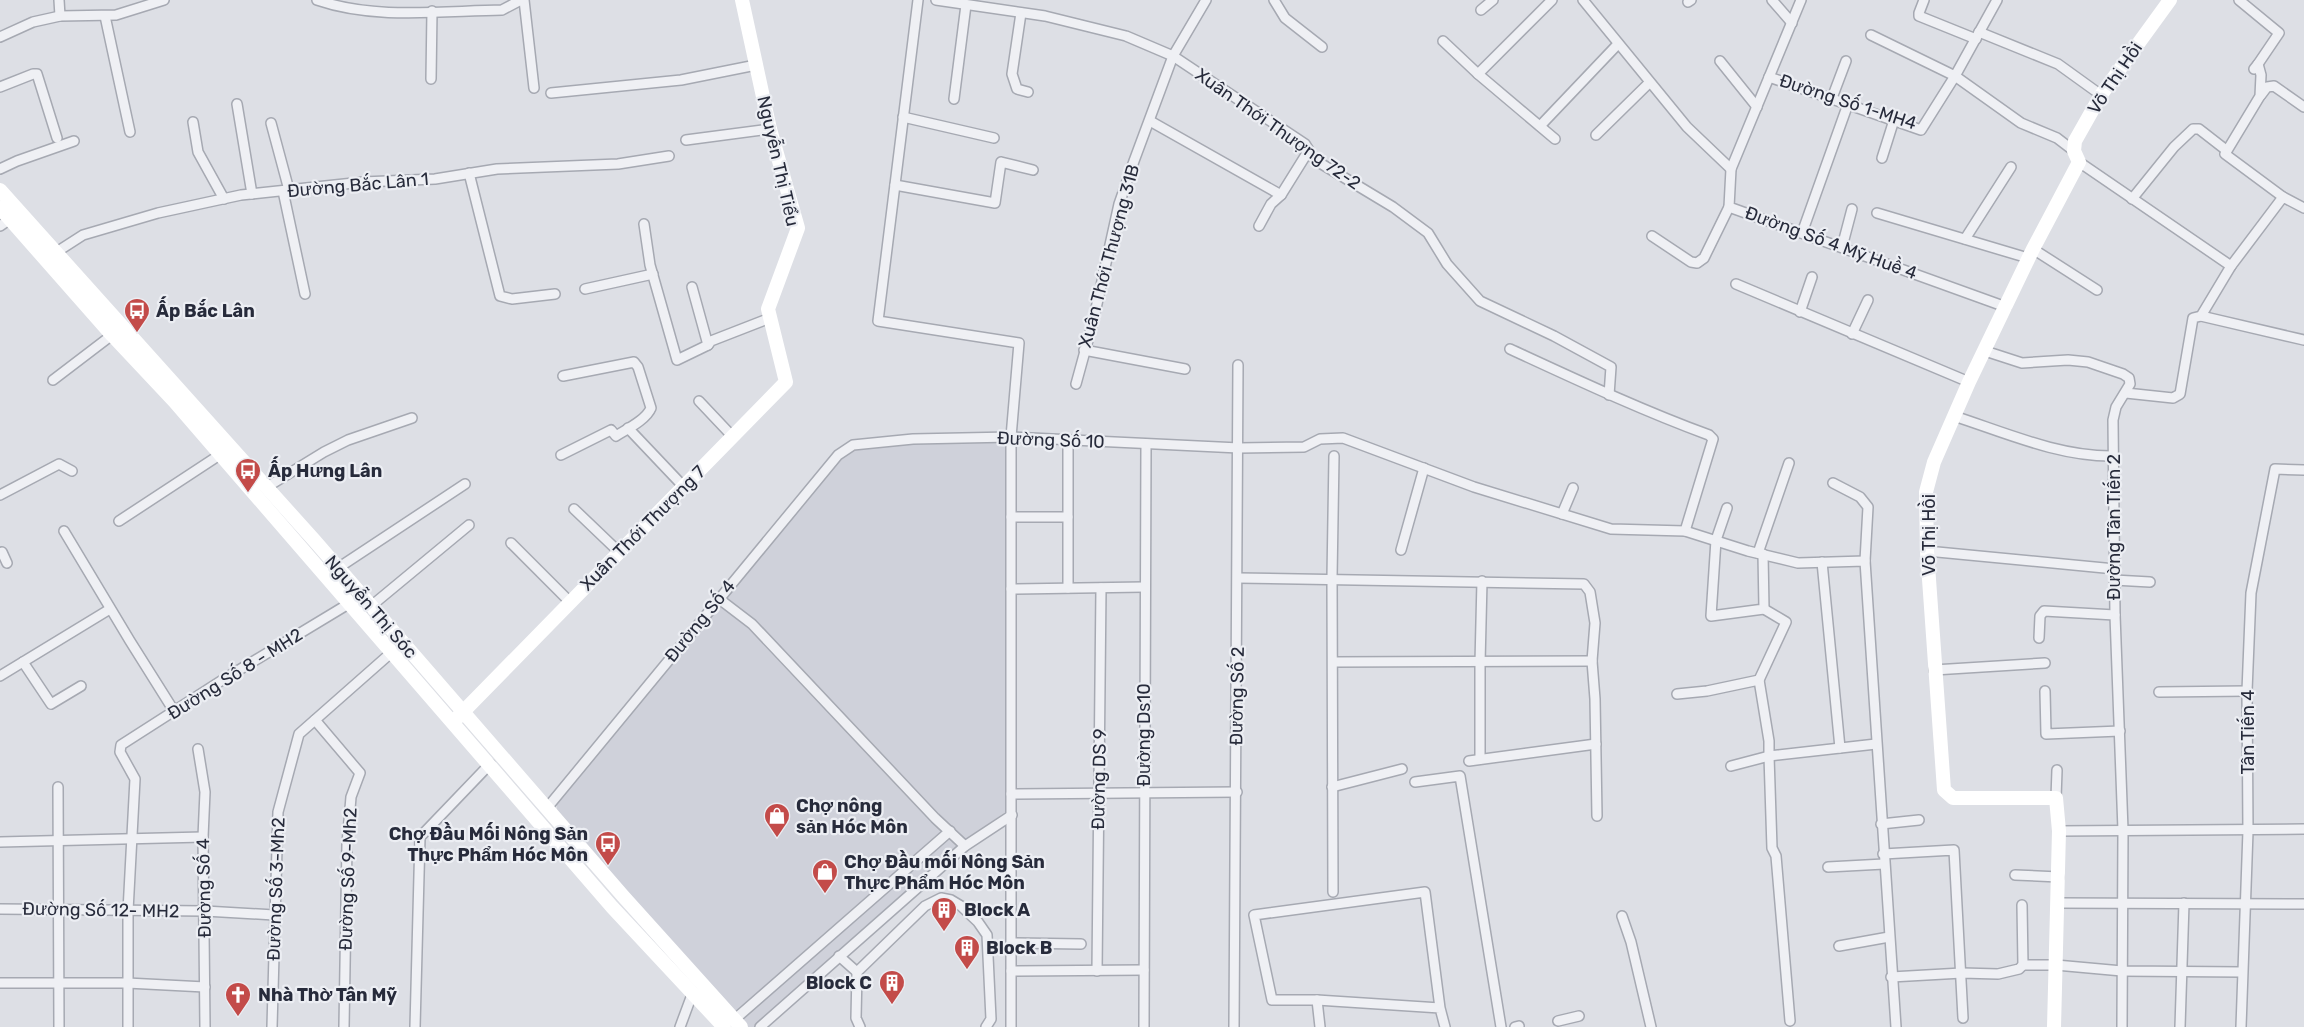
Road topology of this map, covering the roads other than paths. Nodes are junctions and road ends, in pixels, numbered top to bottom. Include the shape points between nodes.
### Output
1 (59, 0) edge
2 (164, 0) edge
3 (316, 0) edge
4 (399, 0) edge
5 (446, 0) edge
6 (522, 0) edge
7 (742, 0) edge
8 (918, 0) edge
9 (936, 0) edge
10 (1206, 0) edge
11 (1274, 0) edge
12 (1493, 0) edge
13 (1552, 0) edge
14 (1582, 0) edge
15 (1772, 0) edge
16 (1801, 0) edge
17 (1924, 0) edge
18 (1997, 0) edge
19 (2239, 0) edge
20 (2166, 1) edge
21 (966, 5) junction
22 (1481, 10) dead end
23 (432, 11) junction
24 (447, 11) junction
25 (398, 12) junction
26 (1021, 13) junction
27 (60, 16) junction
28 (105, 16) junction
29 (1792, 22) junction
30 (1871, 35) dead end
31 (1977, 36) junction
32 (0, 37) edge
33 (1443, 41) dead end
34 (1618, 44) junction
35 (1323, 47) dead end
36 (1173, 56) junction
37 (1720, 61) dead end
38 (1846, 61) dead end
39 (756, 65) junction
40 (1478, 74) junction
41 (1956, 76) junction
42 (1769, 77) junction
43 (431, 79) dead end
44 (1649, 82) junction
45 (0, 87) edge
46 (534, 88) dead end
47 (1028, 92) dead end
48 (551, 93) dead end
49 (2101, 95) junction
50 (2260, 96) junction
51 (1832, 98) junction
52 (954, 99) dead end
53 (237, 104) dead end
54 (1848, 104) junction
55 (1757, 107) junction
56 (2304, 107) edge
57 (903, 117) junction
58 (1894, 120) junction
59 (1150, 121) junction
60 (193, 122) dead end
61 (271, 123) dead end
62 (1540, 126) junction
63 (770, 129) junction
64 (130, 132) dead end
65 (1596, 135) dead end
66 (57, 138) dead end
67 (994, 138) dead end
68 (1555, 139) dead end
69 (686, 140) dead end
70 (74, 141) dead end
71 (1309, 150) junction
72 (2226, 150) junction
73 (669, 156) dead end
74 (2077, 157) junction
75 (1882, 158) dead end
76 (2011, 167) dead end
77 (0, 169) edge
78 (1731, 169) junction
79 (1033, 170) dead end
80 (469, 173) junction
81 (895, 185) junction
82 (0, 190) edge
83 (286, 190) junction
84 (252, 194) junction
85 (1281, 195) junction
86 (2283, 197) junction
87 (224, 199) junction
88 (2132, 199) junction
89 (0, 207) edge
90 (1729, 207) junction
91 (2304, 208) edge
92 (1852, 209) dead end
93 (1877, 213) dead end
94 (5, 223) edge
95 (644, 224) dead end
96 (1259, 226) dead end
97 (1802, 233) junction
98 (1652, 236) dead end
99 (1965, 239) junction
100 (1842, 247) junction
101 (56, 253) junction
102 (2030, 254) junction
103 (2231, 266) junction
104 (653, 274) junction
105 (1812, 277) dead end
106 (1736, 284) dead end
107 (692, 287) dead end
108 (585, 289) dead end
109 (2097, 290) dead end
110 (305, 294) dead end
111 (555, 294) dead end
112 (1868, 300) dead end
113 (2006, 307) junction
114 (1800, 312) junction
115 (2200, 316) junction
116 (770, 318) junction
117 (1852, 334) junction
118 (112, 335) junction
119 (2304, 340) edge
120 (708, 345) junction
121 (1510, 349) dead end
122 (1084, 350) junction
123 (1985, 351) junction
124 (1238, 365) dead end
125 (1185, 369) dead end
126 (563, 376) dead end
127 (53, 380) dead end
128 (1969, 382) junction
129 (1076, 384) dead end
130 (2126, 393) junction
131 (1609, 395) junction
132 (179, 398) junction
133 (699, 401) dead end
134 (1954, 416) junction
135 (412, 418) dead end
136 (628, 428) junction
137 (733, 437) junction
138 (1011, 437) junction
139 (1068, 440) junction
140 (862, 443) joint
141 (1146, 444) junction
142 (1239, 448) junction
143 (221, 454) junction
144 (561, 455) dead end
145 (1334, 456) dead end
146 (2114, 456) junction
147 (1789, 463) dead end
148 (1424, 468) junction
149 (72, 471) dead end
150 (2304, 471) edge
151 (1833, 483) dead end
152 (465, 484) dead end
153 (683, 486) junction
154 (267, 488) junction
155 (1573, 488) dead end
156 (0, 495) edge
157 (1727, 508) dead end
158 (574, 509) dead end
159 (1562, 514) junction
160 (1011, 517) junction
161 (1068, 518) junction
162 (119, 521) dead end
163 (469, 525) dead end
164 (64, 531) dead end
165 (1684, 531) junction
166 (1716, 540) junction
167 (511, 543) dead end
168 (1401, 550) dead end
169 (1927, 551) junction
170 (2, 552) dead end
171 (619, 552) junction
172 (1760, 554) junction
173 (1865, 561) junction
174 (1822, 562) junction
175 (7, 563) dead end
176 (338, 568) junction
177 (2115, 568) junction
178 (1238, 578) junction
179 (1332, 578) junction
180 (2114, 580) junction
181 (1482, 581) junction
182 (2150, 582) dead end
183 (1144, 587) junction
184 (1068, 588) junction
185 (1101, 588) junction
186 (1011, 589) junction
187 (718, 598) junction
188 (570, 602) junction
189 (350, 603) junction
190 (370, 607) junction
191 (110, 609) junction
192 (1764, 609) junction
193 (2115, 615) junction
194 (2039, 638) dead end
195 (392, 652) junction
196 (23, 662) junction
197 (1333, 662) junction
198 (1592, 662) junction
199 (1480, 663) junction
200 (2045, 663) dead end
201 (1934, 670) junction
202 (0, 676) edge
203 (1760, 680) junction
204 (81, 686) dead end
205 (2045, 691) dead end
206 (2247, 691) junction
207 (2159, 692) dead end
208 (1677, 694) dead end
209 (174, 711) junction
210 (458, 716) junction
211 (315, 720) junction
212 (2120, 731) junction
213 (1596, 744) junction
214 (1876, 744) junction
215 (1840, 748) junction
216 (198, 749) dead end
217 (1769, 756) junction
218 (1480, 759) junction
219 (1469, 761) dead end
220 (490, 764) junction
221 (1731, 766) dead end
222 (1402, 769) dead end
223 (2057, 770) dead end
224 (1415, 782) dead end
225 (57, 787) dead end
226 (1332, 787) junction
227 (1237, 792) junction
228 (1100, 793) junction
229 (1145, 793) junction
230 (1011, 794) junction
231 (2056, 798) junction
232 (547, 808) junction
233 (1012, 815) junction
234 (1597, 816) dead end
235 (1919, 819) dead end
236 (1881, 824) junction
237 (2123, 830) junction
238 (2304, 830) edge
239 (950, 831) junction
240 (2059, 831) junction
241 (2248, 831) junction
242 (203, 837) junction
243 (59, 839) junction
244 (132, 839) junction
245 (0, 842) edge
246 (965, 846) junction
247 (1884, 859) junction
248 (1828, 867) dead end
249 (2015, 875) dead end
250 (2059, 877) junction
251 (912, 892) junction
252 (1333, 892) dead end
253 (2058, 903) junction
254 (2122, 903) junction
255 (2184, 903) junction
256 (2022, 904) dead end
257 (2246, 904) junction
258 (2304, 904) edge
259 (926, 906) junction
260 (58, 908) junction
261 (0, 909) edge
262 (128, 910) junction
263 (205, 912) junction
264 (855, 914) junction
265 (274, 915) junction
266 (1622, 916) dead end
267 (870, 928) junction
268 (1889, 938) junction
269 (1011, 943) junction
270 (1081, 944) dead end
271 (1839, 946) dead end
272 (839, 956) junction
273 (2023, 965) junction
274 (2056, 965) junction
275 (1144, 970) junction
276 (1011, 971) junction
277 (1097, 971) junction
278 (2122, 971) junction
279 (857, 972) junction
280 (2182, 972) junction
281 (2242, 972) junction
282 (1962, 973) junction
283 (1891, 977) junction
284 (60, 982) junction
285 (0, 983) edge
286 (127, 983) junction
287 (205, 987) junction
288 (693, 992) junction
289 (1317, 1000) junction
290 (1440, 1008) junction
291 (1963, 1018) dead end
292 (1573, 1020) edge
293 (1558, 1021) dead end
294 (1790, 1021) dead end
295 (733, 1025) edge
296 (59, 1027) edge
297 (128, 1027) edge
298 (205, 1027) edge
299 (272, 1027) edge
300 (344, 1027) edge
301 (415, 1027) edge
302 (680, 1027) edge
303 (760, 1027) edge
304 (861, 1027) edge
305 (986, 1027) edge
306 (1011, 1027) edge
307 (1144, 1027) edge
308 (1234, 1027) edge
309 (1320, 1027) edge
310 (1445, 1027) edge
311 (1501, 1027) edge
312 (1651, 1027) edge
313 (1896, 1027) edge
314 (2054, 1027) edge
315 (2122, 1027) edge
316 (2180, 1027) edge
317 (2241, 1027) edge

1 - 27 street
2 - 28 street
3 - 25 street via 337,7
4 - 25 street
5 - 24 street
6 - 24 street via 502,10
6 - 46 street
7 - 39 main road, Nguyễn Thị Tiểu
8 - 57 street
9 - 21 street, Xuân Thới Thượng 72-2
10 - 36 street, Xuân Thới Thượng 31B
11 - 35 street via 1285,18
12 - 22 street
13 - 40 street
14 - 34 street
15 - 29 street
16 - 29 street, Đường Số 4 Mỹ Huề 4
17 - 31 street via 1919,16
18 - 31 street, Đường Số 1-MH4
19 - 50 street via 2279,33 2256,66 2261,75
20 - 49 main road, Võ Thị Hồi
21 - 26 street, Xuân Thới Thượng 72-2
21 - 52 street
23 - 24 street
23 - 25 street
23 - 43 street
26 - 36 street, Xuân Thới Thượng 72-2 via 1126,36
26 - 47 street via 1012,74 1017,89
27 - 28 street
27 - 32 street via 33,22
28 - 64 street
29 - 42 street, Đường Số 4 Mỹ Huề 4
30 - 41 street
31 - 41 street, Đường Số 1-MH4
31 - 49 street via 2058,64
33 - 40 street
34 - 44 street
34 - 62 street
36 - 59 street, Xuân Thới Thượng 31B
36 - 71 street, Xuân Thới Thượng 72-2
37 - 55 street
38 - 51 street
39 - 48 street via 681,80
39 - 63 main road, Nguyễn Thị Tiểu
40 - 62 street
41 - 58 street, Đường Số 1-MH4 via 1921,130
41 - 74 street via 2021,123 2057,138
42 - 51 street, Đường Số 1-MH4
42 - 55 street, Đường Số 4 Mỹ Huề 4
44 - 65 street
44 - 78 street via 1687,127
45 - 66 street via 37,74
49 - 74 main road, Võ Thị Hồi via 2075,141
50 - 56 street via 2267,87 2274,87
50 - 72 street
51 - 54 street, Đường Số 1-MH4
53 - 84 street
54 - 58 street, Đường Số 1-MH4
54 - 97 street
55 - 78 street, Đường Số 4 Mỹ Huề 4
57 - 67 street
57 - 81 street
58 - 75 street
59 - 85 street
59 - 122 street, Xuân Thới Thượng 31B via 1119,204
60 - 87 street via 198,152
61 - 83 street
62 - 68 street
63 - 69 street
63 - 116 main road, Nguyễn Thị Tiểu via 798,228 768,309
70 - 77 street
71 - 85 street
71 - 131 street, Xuân Thới Thượng 72-2 via 1315,160 1428,233 1447,264 1480,301 1611,367
72 - 86 street via 2226,156
72 - 88 street via 2199,129 2193,129
73 - 80 street, Đường Bắc Lân 1 via 618,164
74 - 88 street
74 - 102 main road, Võ Thị Hồi
76 - 99 street
78 - 90 street, Đường Số 4 Mỹ Huề 4
79 - 81 street via 1001,162 995,203
80 - 83 street, Đường Bắc Lân 1
80 - 111 street via 500,296
81 - 138 street via 878,321 1019,343
82 - 101 main road, Nguyễn Thị Sóc
83 - 84 street, Đường Bắc Lân 1
83 - 110 street
84 - 87 street, Đường Bắc Lân 1
85 - 96 street via 1270,204
86 - 91 street
86 - 103 street
87 - 101 street, Đường Bắc Lân 1 via 83,235
88 - 103 street
89 - 94 main road, Nguyễn Thị Sóc
90 - 97 street, Đường Số 4 Mỹ Huề 4
90 - 98 street via 1698,263
92 - 100 street
93 - 99 street
94 - 118 main road, Nguyễn Thị Sóc
95 - 104 street
97 - 100 street, Đường Số 4 Mỹ Huề 4
99 - 102 street
100 - 113 street, Đường Số 4 Mỹ Huề 4
101 - 132 main road, Nguyễn Thị Sóc
102 - 109 street
102 - 113 main road, Võ Thị Hồi
103 - 115 street
104 - 108 street
104 - 120 street via 677,360
105 - 114 street
106 - 114 street
107 - 120 street
112 - 117 street
113 - 123 main road, Võ Thị Hồi
114 - 117 street
115 - 119 street
115 - 130 street via 2193,318 2180,394 2173,398
116 - 120 street
116 - 137 main road, Xuân Thới Thượng 7 via 786,382
117 - 128 street
118 - 127 street
118 - 132 main road, Nguyễn Thị Sóc
121 - 131 street
122 - 125 street
122 - 129 street, Xuân Thới Thượng 31B
123 - 128 main road, Võ Thị Hồi
123 - 130 street via 2022,363 2088,362 2128,378
124 - 142 street, Đường Số 2
126 - 136 street via 636,363 651,409
128 - 134 main road, Võ Thị Hồi
130 - 146 street, Đường Tân Tiến 2 via 2115,407
131 - 165 street via 1713,439
132 - 143 main road, Nguyễn Thị Sóc
132 - 154 main road, Nguyễn Thị Sóc
133 - 137 street
134 - 146 street via 2059,449
134 - 169 main road, Võ Thị Hồi via 1926,492
135 - 154 street via 348,440
136 - 144 street via 615,436 611,430
136 - 153 street
137 - 153 main road, Xuân Thới Thượng 7
138 - 139 street, Đường Số 10
138 - 140 street, Đường Số 10
138 - 160 street
139 - 141 street, Đường Số 10
139 - 161 street
140 - 187 street, Đường Số 4 via 838,455
141 - 142 street, Đường Số 10
141 - 183 street, Đường Ds10
142 - 148 street, Đường Số 10 via 1304,447 1320,439 1343,438
142 - 178 street, Đường Số 2
143 - 162 street
143 - 189 main road, Nguyễn Thị Sóc
145 - 179 street
146 - 177 street, Đường Tân Tiến 2
147 - 172 street
148 - 159 street, Đường Số 10
148 - 168 street
149 - 156 street via 59,464
150 - 206 street, Tân Tiến 4 via 2275,469 2251,593
151 - 173 street via 1860,496 1868,507
152 - 176 street
153 - 171 main road, Xuân Thới Thượng 7
154 - 176 main road, Nguyễn Thị Sóc
155 - 159 street
157 - 166 street
158 - 171 street
159 - 165 street, Đường Số 10 via 1611,529
160 - 161 street
160 - 186 street
161 - 184 street
163 - 190 street
164 - 191 street
165 - 166 street, Đường Số 10
166 - 172 street, Đường Số 10
166 - 192 street via 1712,616
167 - 188 street
169 - 177 street
169 - 201 main road, Võ Thị Hồi
170 - 175 street
171 - 188 main road, Xuân Thới Thượng 7
172 - 174 street, Đường Số 10 via 1798,563
172 - 192 street
173 - 174 street, Đường Số 10
173 - 214 street
174 - 215 street
176 - 190 main road, Nguyễn Thị Sóc
177 - 180 street, Đường Tân Tiến 2
178 - 179 street
178 - 227 street, Đường Số 2
179 - 181 street
179 - 197 street
180 - 182 street
180 - 193 street, Đường Tân Tiến 2
181 - 198 street via 1584,584 1590,592 1595,623
181 - 199 street
183 - 185 street
183 - 229 street, Đường Ds10
184 - 185 street
184 - 186 street
185 - 228 street, Đường DS 9
186 - 230 street
187 - 232 street, Đường Số 4
187 - 239 street via 752,624
188 - 210 main road, Xuân Thới Thượng 7
189 - 195 main road, Nguyễn Thị Sóc
189 - 209 street, Đường Số 8 - MH2
190 - 210 main road, Nguyễn Thị Sóc
191 - 196 street
191 - 209 street
192 - 203 street via 1786,622
193 - 194 street via 2044,611 2040,616
193 - 212 street, Đường Tân Tiến 2
195 - 210 main road, Nguyễn Thị Sóc
195 - 211 street, Đường Số 3-Mh2
196 - 202 street
196 - 204 street via 51,704
197 - 199 street
197 - 226 street
198 - 199 street
198 - 213 street
199 - 218 street
200 - 201 street
201 - 231 main road, Võ Thị Hồi via 1944,790 1953,798
203 - 208 street
203 - 217 street
205 - 212 street via 2046,734
206 - 207 street
206 - 241 street, Tân Tiến 4
209 - 244 street, Đường Số 8 - MH2 via 121,745 120,752 135,779
210 - 220 main road, Nguyễn Thị Sóc
210 - 232 main road, Nguyễn Thị Sóc
211 - 265 street, Đường Số 3-Mh2 via 299,734 278,812
211 - 300 street, Đường Số 9-Mh2 via 360,773 351,797 347,844
212 - 237 street, Đường Tân Tiến 2
213 - 218 street
213 - 234 street
214 - 215 street
214 - 236 street
215 - 217 street
216 - 242 street, Đường Số 4 via 205,792
217 - 221 street
217 - 294 street via 1772,848 1776,856
218 - 219 street
220 - 288 main road, Nguyễn Thị Sóc via 612,907
220 - 301 street via 420,837
222 - 226 street
223 - 231 street
224 - 311 street via 1460,776
225 - 243 street
226 - 252 street
227 - 229 street
227 - 308 street, Đường Số 2
228 - 229 street
228 - 230 street
228 - 277 street, Đường DS 9
229 - 275 street, Đường Ds10
230 - 233 street
231 - 240 main road
232 - 295 main road, Nguyễn Thị Sóc
233 - 246 street
233 - 269 street
235 - 236 street
236 - 247 street
237 - 240 street
237 - 241 street
237 - 254 street, Đường Tân Tiến 2
238 - 241 street
239 - 246 street
239 - 264 street
240 - 250 main road
241 - 257 street, Tân Tiến 4
242 - 244 street
242 - 263 street, Đường Số 4
243 - 244 street
243 - 245 street
243 - 260 street
244 - 262 street
246 - 251 street
247 - 248 street
247 - 268 street
247 - 282 street via 1954,850
249 - 250 street
250 - 253 main road
251 - 259 street
251 - 267 street
253 - 254 street
253 - 274 main road
254 - 255 street
254 - 278 street, Đường Tân Tiến 2
255 - 257 street
255 - 280 street
256 - 273 street
257 - 258 street
257 - 281 street, Tân Tiến 4
259 - 279 street
259 - 305 street via 937,899 951,900 986,933 991,1019
260 - 261 street, Đường Số 12- MH2
260 - 262 street, Đường Số 12- MH2
260 - 284 street
262 - 263 street, Đường Số 12- MH2
262 - 286 street
263 - 265 street, Đường Số 12- MH2
263 - 287 street, Đường Số 4
264 - 267 street
264 - 295 street
265 - 299 street, Đường Số 3-Mh2
266 - 312 street
267 - 272 street
268 - 271 street
268 - 283 street
269 - 270 street
269 - 276 street
272 - 279 street
272 - 303 street
273 - 274 street
273 - 282 street via 1998,974
274 - 278 street
274 - 314 main road
275 - 277 street
275 - 307 street, Đường Ds10
276 - 277 street
276 - 306 street
278 - 280 street
278 - 315 street, Đường Tân Tiến 2
279 - 304 street via 856,1018
280 - 281 street
280 - 316 street
281 - 317 street, Tân Tiến 4
282 - 283 street
282 - 291 street
283 - 313 street
284 - 285 street
284 - 286 street
284 - 296 street
286 - 287 street
286 - 297 street
287 - 298 street, Đường Số 4
288 - 295 main road, Nguyễn Thị Sóc
288 - 302 street
289 - 290 street
289 - 290 street via 1272,1000 1254,915 1425,892
289 - 309 street
290 - 310 street
292 - 293 street

